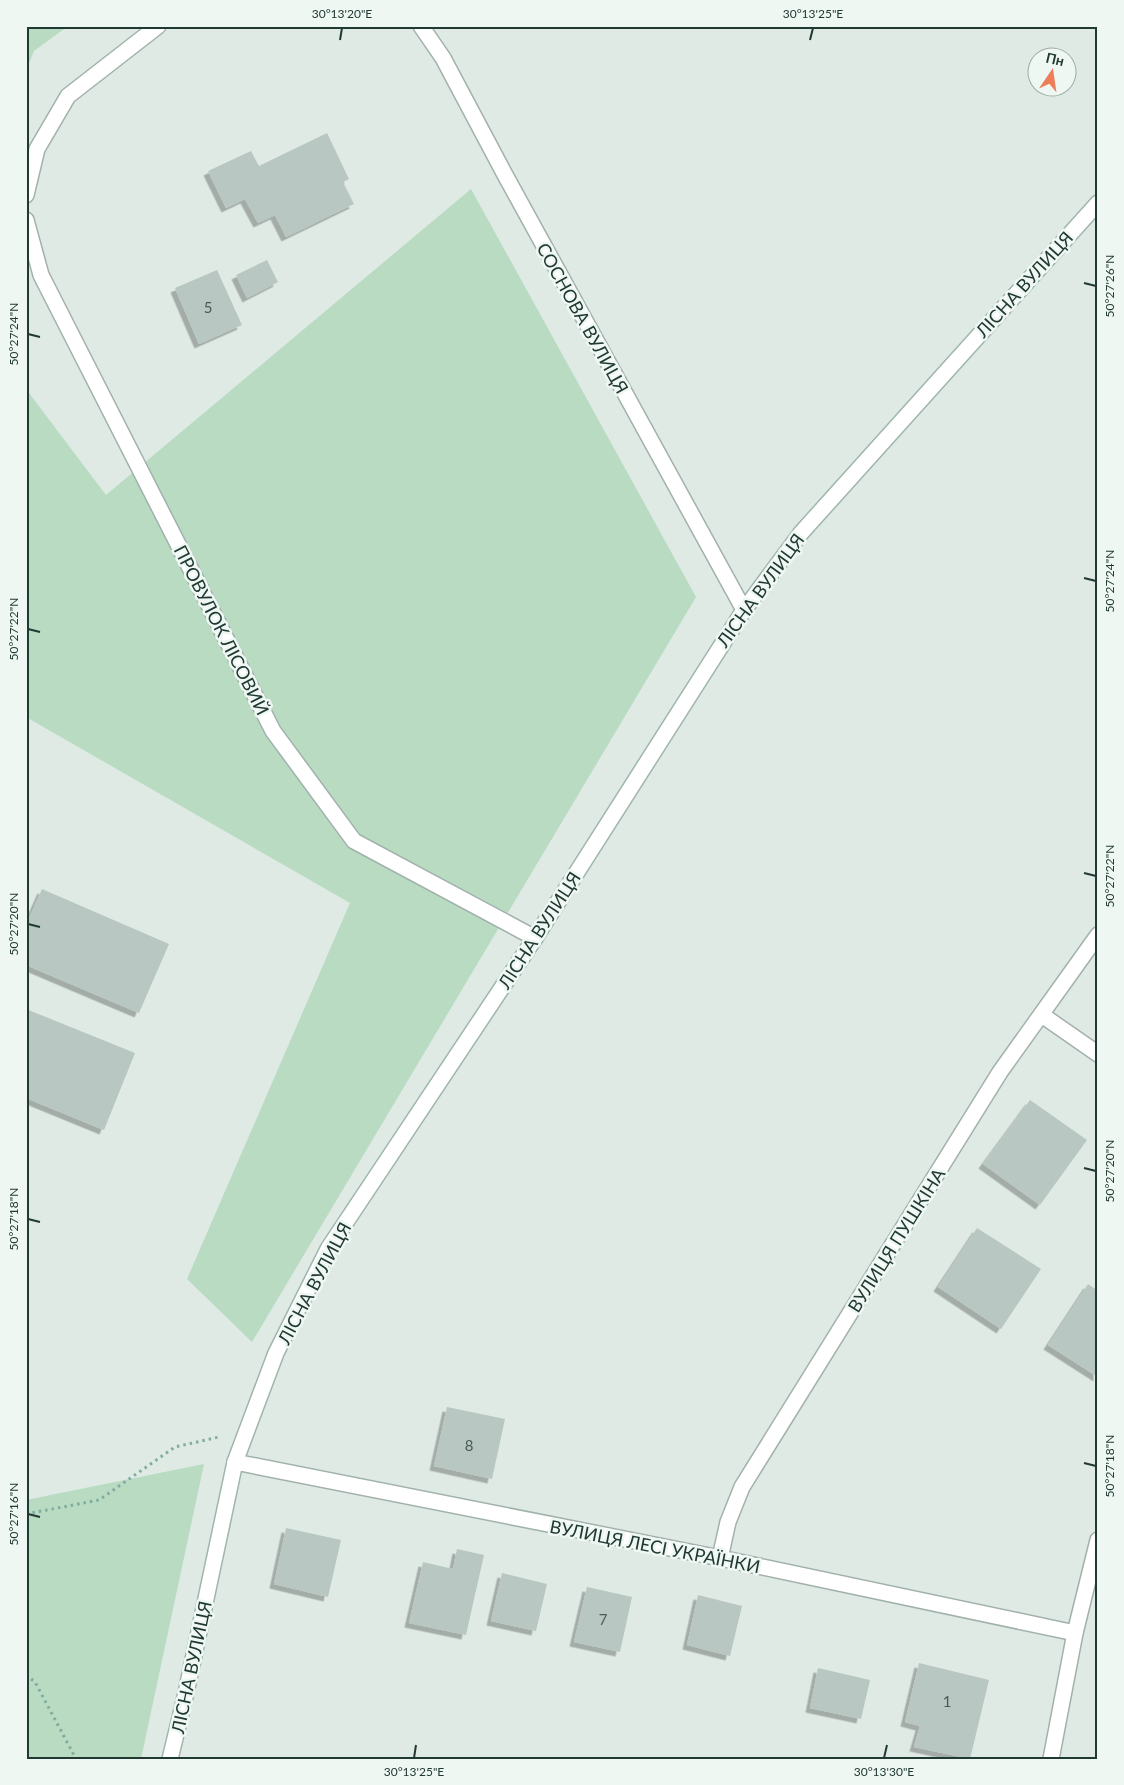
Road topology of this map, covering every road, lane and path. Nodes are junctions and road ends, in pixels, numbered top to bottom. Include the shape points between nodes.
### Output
1 (158, 26) edge
2 (422, 26) edge
3 (26, 196) edge
4 (1098, 202) edge
5 (26, 220) edge
6 (744, 610) junction
7 (1098, 935) edge
8 (535, 938) junction
9 (1042, 1015) junction
10 (1098, 1054) edge
11 (247, 1431) junction
12 (235, 1462) junction
13 (26, 1514) edge
14 (1098, 1540) edge
15 (720, 1558) junction
16 (1075, 1633) junction
17 (26, 1675) edge
18 (76, 1759) edge
19 (170, 1759) edge
20 (1051, 1759) edge

1 - 3 street via 68,96 37,149
2 - 6 street, СОСНОВА ВУЛИЦЯ via 443,58
4 - 6 street, ЛІСНА ВУЛИЦЯ via 801,533
5 - 8 street, ПРОВУЛОК ЛІСОВИЙ via 41,275 273,731 354,841
6 - 8 street, ЛІСНА ВУЛИЦЯ
7 - 9 street, ВУЛИЦЯ ПУШКІНА
8 - 11 street, ЛІСНА ВУЛИЦЯ via 328,1249 276,1353
9 - 10 street
9 - 15 street, ВУЛИЦЯ ПУШКІНА via 1000,1072 742,1487 728,1522
11 - 12 street, ЛІСНА ВУЛИЦЯ
11 - 13 path via 175,1448 99,1500
12 - 15 street, ВУЛИЦЯ ЛЕСІ УКРАЇНКИ
12 - 19 street, ЛІСНА ВУЛИЦЯ
14 - 16 street
15 - 16 street, ВУЛИЦЯ ЛЕСІ УКРАЇНКИ
16 - 20 street
17 - 18 path via 34,1682

